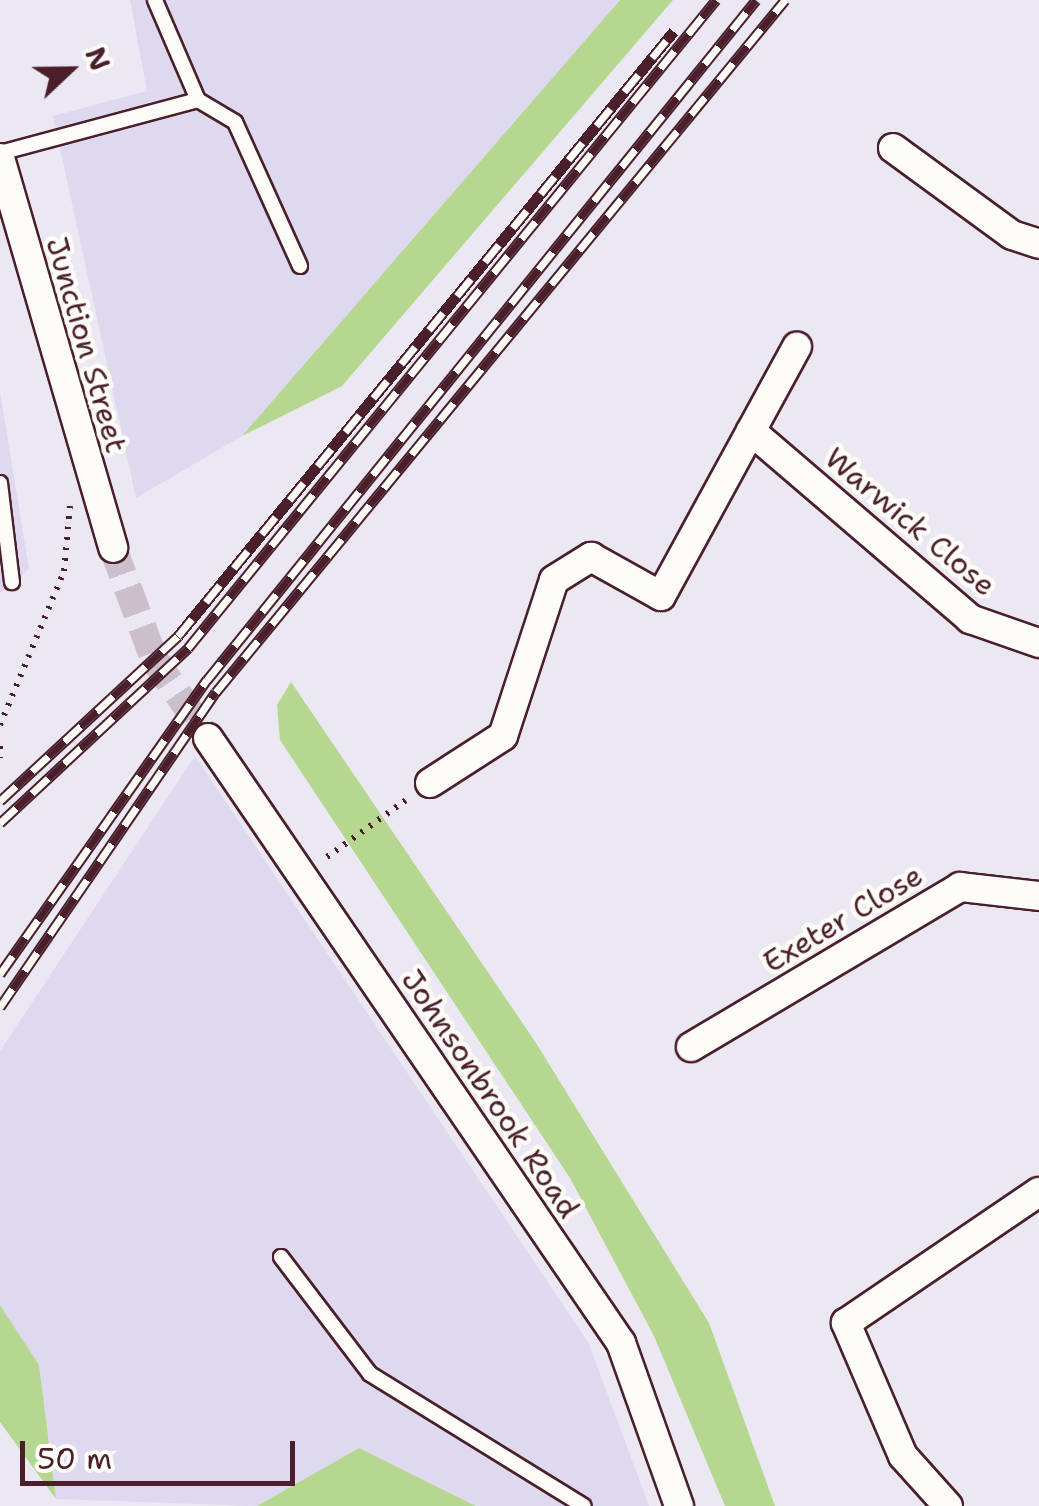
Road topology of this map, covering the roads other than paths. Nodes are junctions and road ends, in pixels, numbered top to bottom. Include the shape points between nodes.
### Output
1 (155, 0) edge
2 (198, 100) junction
3 (893, 148) dead end
4 (0, 156) edge
5 (1039, 244) edge
6 (300, 266) dead end
7 (796, 347) dead end
8 (751, 430) junction
9 (0, 483) edge
10 (113, 548) tunnel mouth
11 (12, 582) dead end
12 (1039, 643) edge
13 (208, 738) tunnel mouth
14 (430, 783) road end
15 (1039, 896) edge
16 (691, 1047) dead end
17 (1039, 1192) edge
18 (281, 1258) dead end
19 (584, 1506) edge
20 (680, 1506) edge
21 (948, 1506) edge

1 - 2 lane
2 - 4 lane
2 - 6 lane via 235,122
3 - 5 street via 1012,235
4 - 10 street, Junction Street
7 - 8 street
8 - 12 street, Warwick Close via 970,619
8 - 14 street via 661,596 591,557 554,580 503,736
9 - 11 lane
13 - 20 street, Johnsonbrook Road via 621,1343
15 - 16 street, Exeter Close via 960,888
17 - 21 street via 846,1323 903,1456
18 - 19 lane via 370,1374

